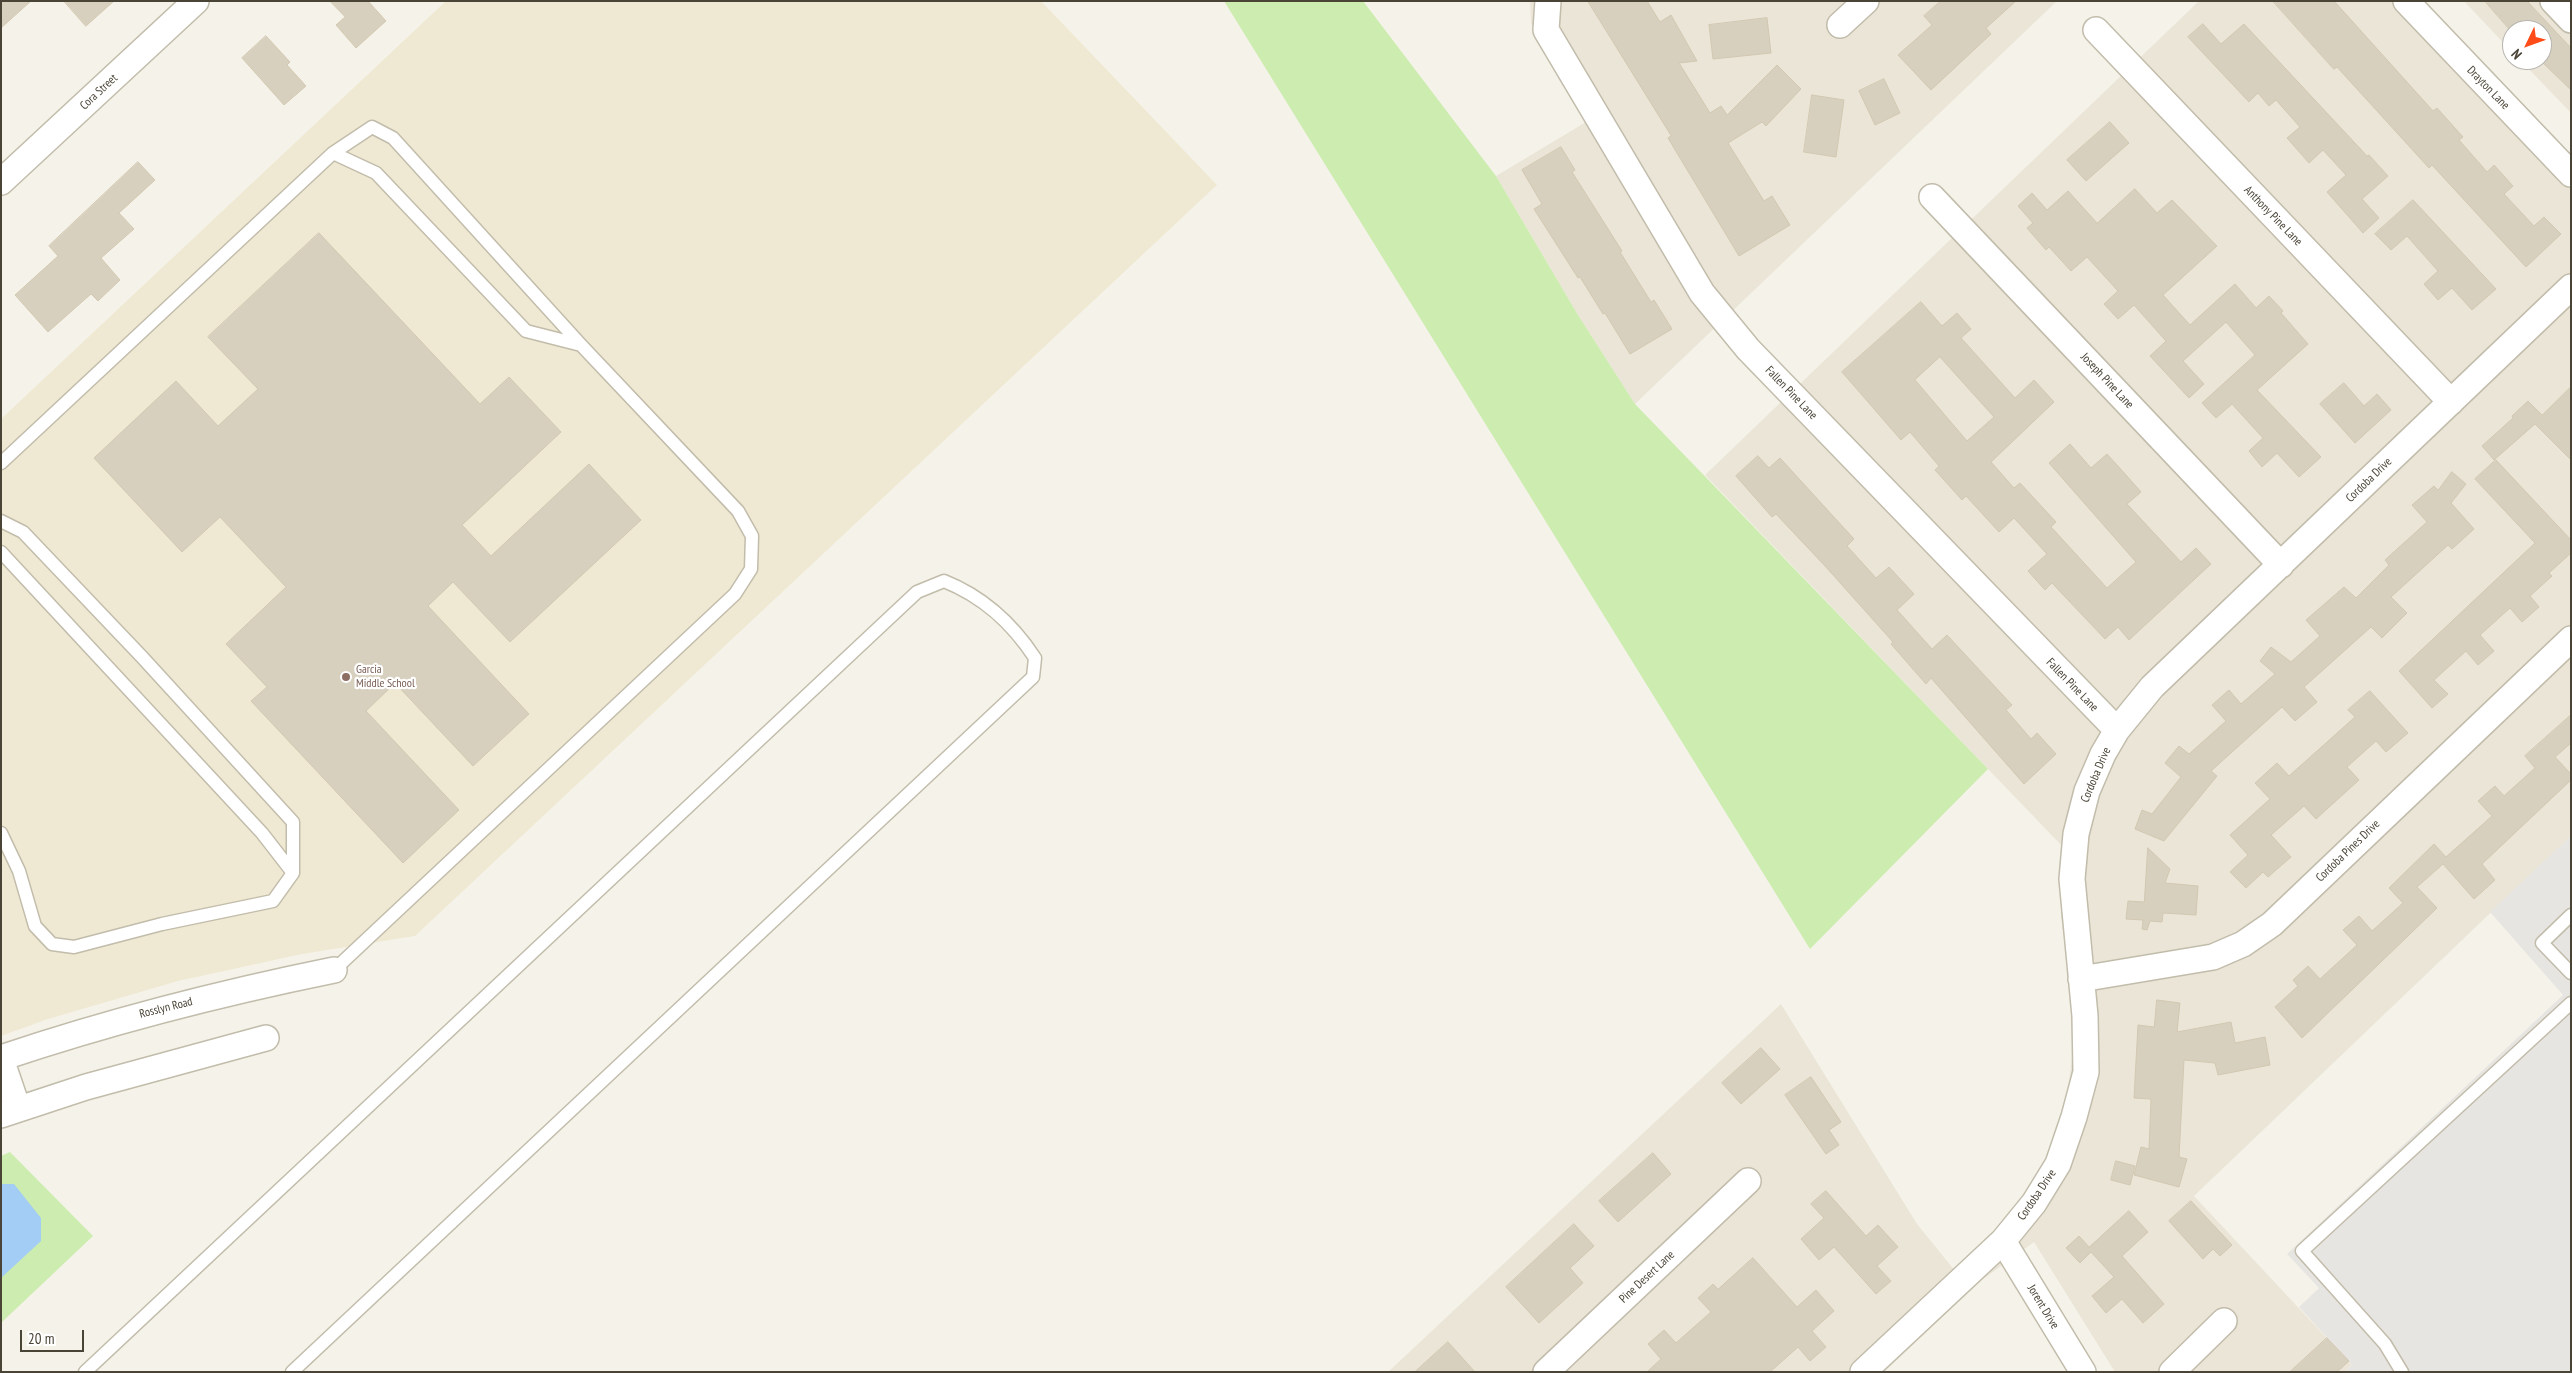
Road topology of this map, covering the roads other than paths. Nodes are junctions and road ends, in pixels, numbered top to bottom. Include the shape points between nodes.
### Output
1 (196, 1) edge
2 (1548, 1) edge
3 (1866, 1) edge
4 (2406, 1) edge
5 (2553, 1) edge
6 (2571, 20) edge
7 (1840, 25) dead end
8 (2096, 30) dead end
9 (333, 152) junction
10 (2571, 174) edge
11 (1, 182) edge
12 (1932, 196) dead end
13 (2571, 287) edge
14 (581, 345) junction
15 (2450, 402) junction
16 (1, 463) edge
17 (1, 521) edge
18 (1, 552) edge
19 (2281, 565) junction
20 (2571, 639) edge
21 (2117, 730) junction
22 (1, 833) edge
23 (293, 873) junction
24 (2571, 915) edge
25 (334, 970) joint
26 (2571, 973) edge
27 (2081, 979) junction
28 (2571, 1003) edge
29 (266, 1038) dead end
30 (1, 1059) edge
31 (9, 1112) edge
32 (1748, 1182) dead end
33 (2003, 1242) junction
34 (2224, 1321) dead end
35 (85, 1372) edge
36 (292, 1372) edge
37 (1546, 1372) edge
38 (1863, 1372) edge
39 (2083, 1372) edge
40 (2172, 1372) edge
41 (2402, 1372) edge

1 - 11 street, Cora Street
2 - 21 street, Fallen Pine Lane via 1546,30 1702,293 1748,349
3 - 7 street
4 - 10 street, Drayton Lane
5 - 6 street
8 - 15 street, Anthony Pine Lane
9 - 14 lane via 376,173 526,331
9 - 14 lane via 372,127 393,138
9 - 16 lane
12 - 19 street, Joseph Pine Lane
13 - 15 street, Cordoba Drive
14 - 25 lane via 738,511 752,536 751,569 735,594
15 - 19 street, Cordoba Drive
17 - 23 lane via 23,532 293,822
18 - 23 lane via 262,833
19 - 21 street, Cordoba Drive via 2152,687
20 - 27 street, Cordoba Pines Drive via 2272,924 2243,944 2213,957
21 - 27 street, Cordoba Drive via 2087,791 2076,834 2072,879
22 - 23 lane via 19,871 35,926 52,944 74,947 162,924 273,901
24 - 26 lane via 2542,943
25 - 30 street, Rosslyn Road via 150,1012
27 - 33 street, Cordoba Drive via 2086,1072 2074,1117 2058,1164 2034,1203
28 - 41 lane via 2302,1251 2385,1344
29 - 31 street via 156,1067
30 - 31 street
32 - 37 street, Pine Desert Lane
33 - 38 street, Cordoba Drive
33 - 39 street, Jorent Drive
34 - 40 street
35 - 36 lane via 917,592 944,581 968,591 994,609 1022,638 1035,658 1033,678 700,986 500,1179

